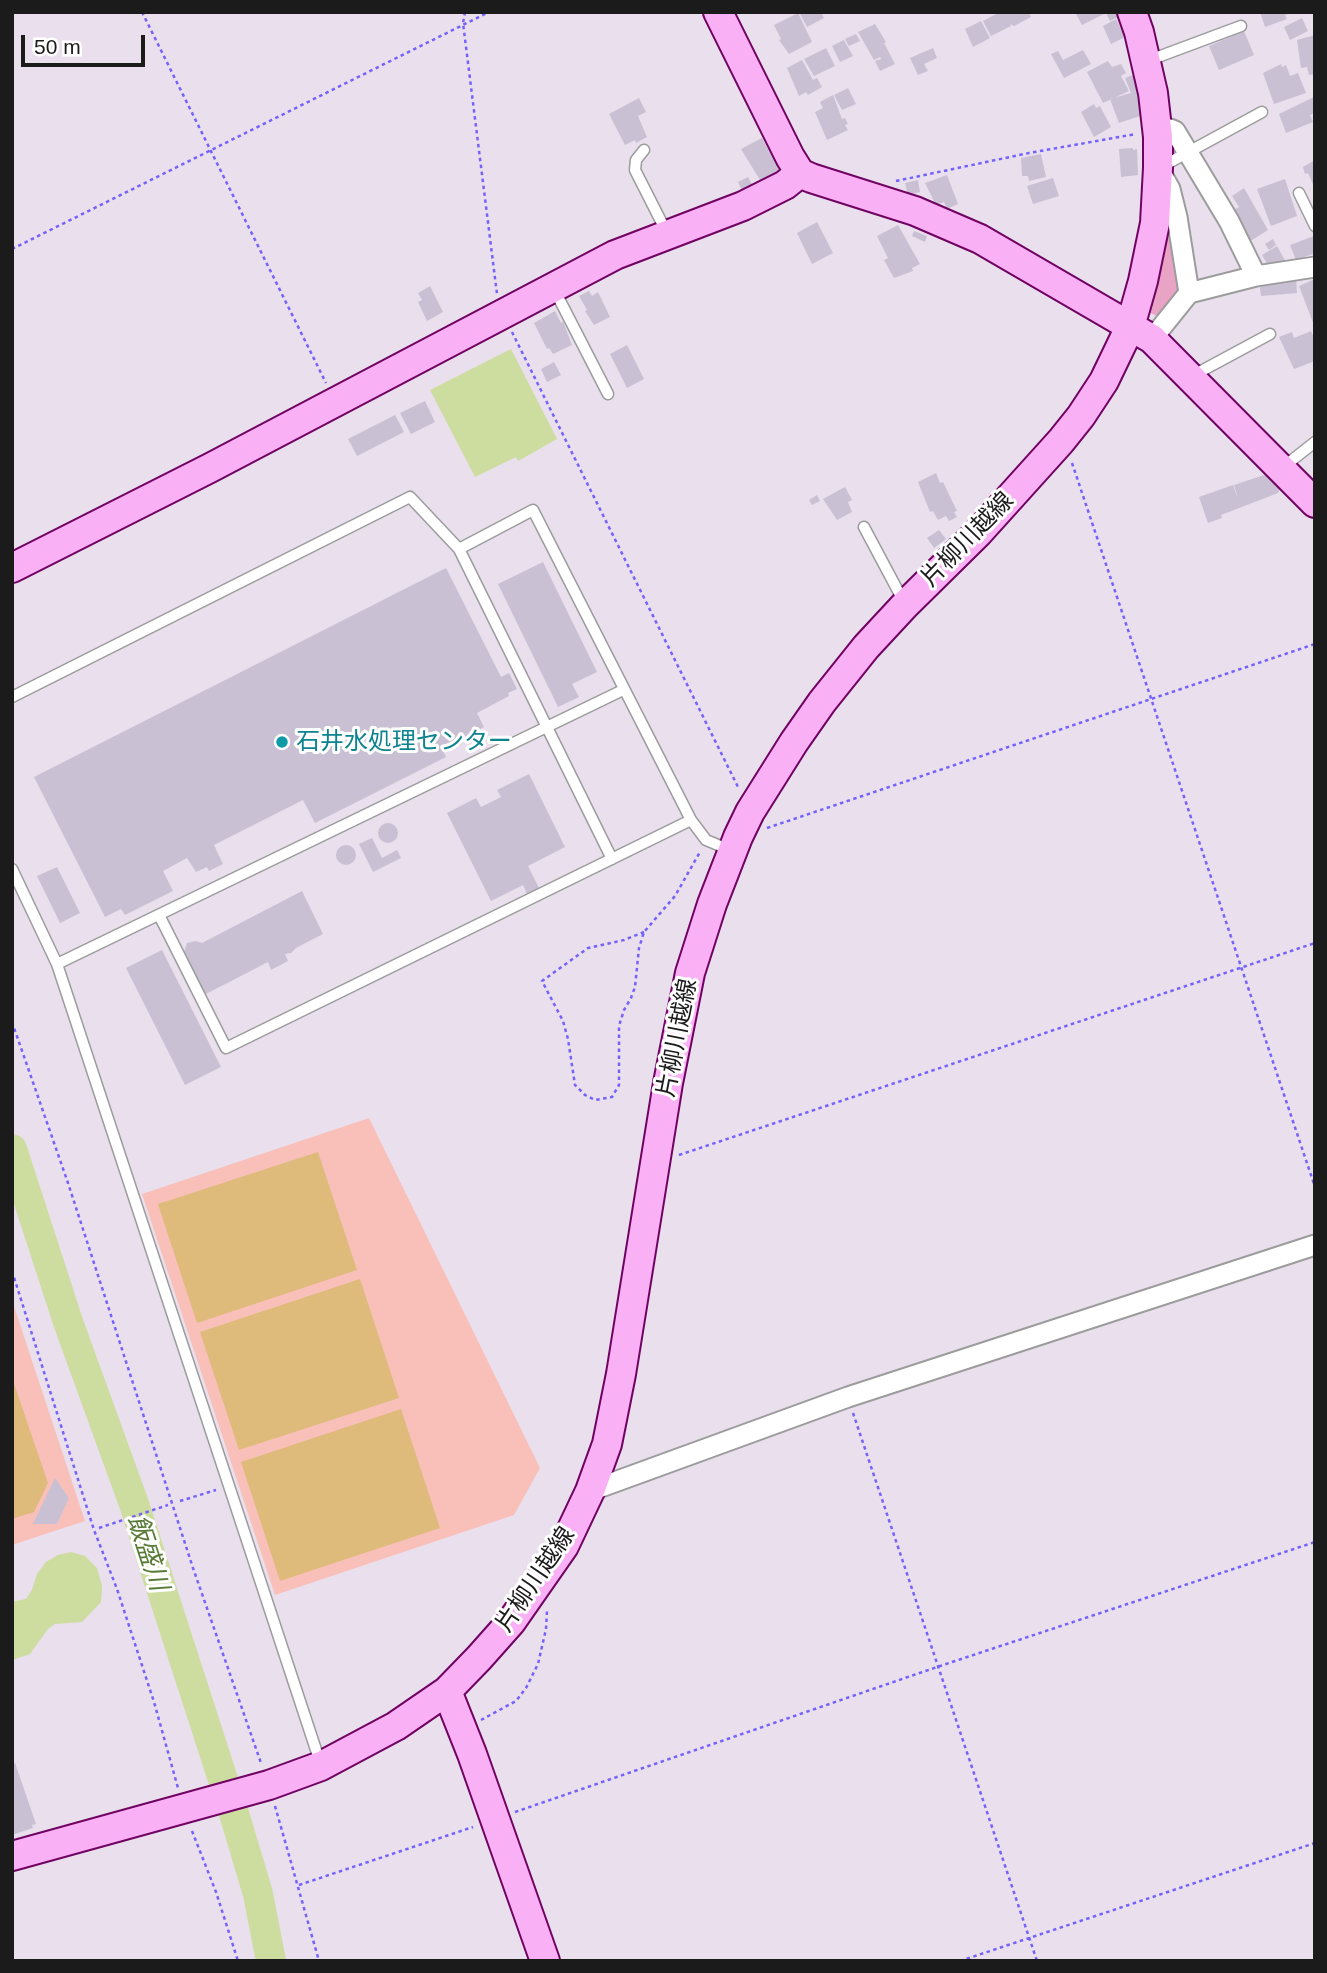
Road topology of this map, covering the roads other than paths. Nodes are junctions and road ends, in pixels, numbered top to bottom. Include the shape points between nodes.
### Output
1 (718, 12) edge
2 (1132, 12) edge
3 (1241, 26) dead end
4 (1146, 61) junction
5 (1262, 112) dead end
6 (1157, 129) junction
7 (644, 150) dead end
8 (1189, 152) junction
9 (1158, 169) junction
10 (800, 173) junction
11 (1299, 193) dead end
12 (1315, 226) edge
13 (668, 235) junction
14 (1315, 267) edge
15 (1256, 276) junction
16 (554, 288) junction
17 (1189, 293) junction
18 (1141, 333) junction
19 (1270, 334) dead end
20 (1191, 376) junction
21 (608, 394) dead end
22 (1315, 442) edge
23 (1281, 468) junction
24 (1315, 503) edge
25 (864, 527) dead end
26 (458, 549) junction
27 (12, 568) edge
28 (905, 605) junction
29 (623, 690) junction
30 (12, 697) edge
31 (548, 726) junction
32 (691, 820) junction
33 (735, 844) junction
34 (612, 859) junction
35 (12, 869) edge
36 (159, 915) junction
37 (57, 964) junction
38 (1315, 1245) edge
39 (590, 1491) junction
40 (447, 1691) junction
41 (321, 1766) junction
42 (12, 1856) edge
43 (545, 1961) edge

1 - 10 main road
2 - 4 main road, 片柳川越線
3 - 4 lane
4 - 6 main road, 片柳川越線
5 - 8 lane
6 - 8 street via 1175,131
6 - 9 main road, 片柳川越線
7 - 13 lane via 635,170
8 - 9 lane
8 - 15 street
9 - 17 street via 1170,189 1177,216
9 - 18 main road, 片柳川越線
10 - 13 main road via 743,206
10 - 18 main road via 915,211 980,239
11 - 12 lane
13 - 16 main road via 615,255
14 - 15 street
15 - 17 street
16 - 21 lane
16 - 27 main road
17 - 18 street
18 - 20 main road
18 - 28 main road, 片柳川越線 via 1061,441
19 - 20 lane
20 - 23 main road
22 - 23 lane
23 - 24 main road
25 - 28 lane
26 - 29 lane via 533,509
26 - 30 lane via 410,497
26 - 31 lane
28 - 33 main road, 片柳川越線 via 822,702 750,812
29 - 31 lane
29 - 32 lane
31 - 34 lane
31 - 36 lane
32 - 33 lane via 706,840
32 - 34 lane
33 - 39 main road, 片柳川越線 via 690,973 621,1374 607,1444
34 - 36 lane via 226,1048
35 - 37 lane
36 - 37 lane
37 - 41 lane
38 - 39 street via 848,1397
39 - 40 main road, 片柳川越線 via 545,1576 511,1622
40 - 41 main road, 片柳川越線 via 396,1726
40 - 43 main road
41 - 42 main road, 片柳川越線 via 266,1787

